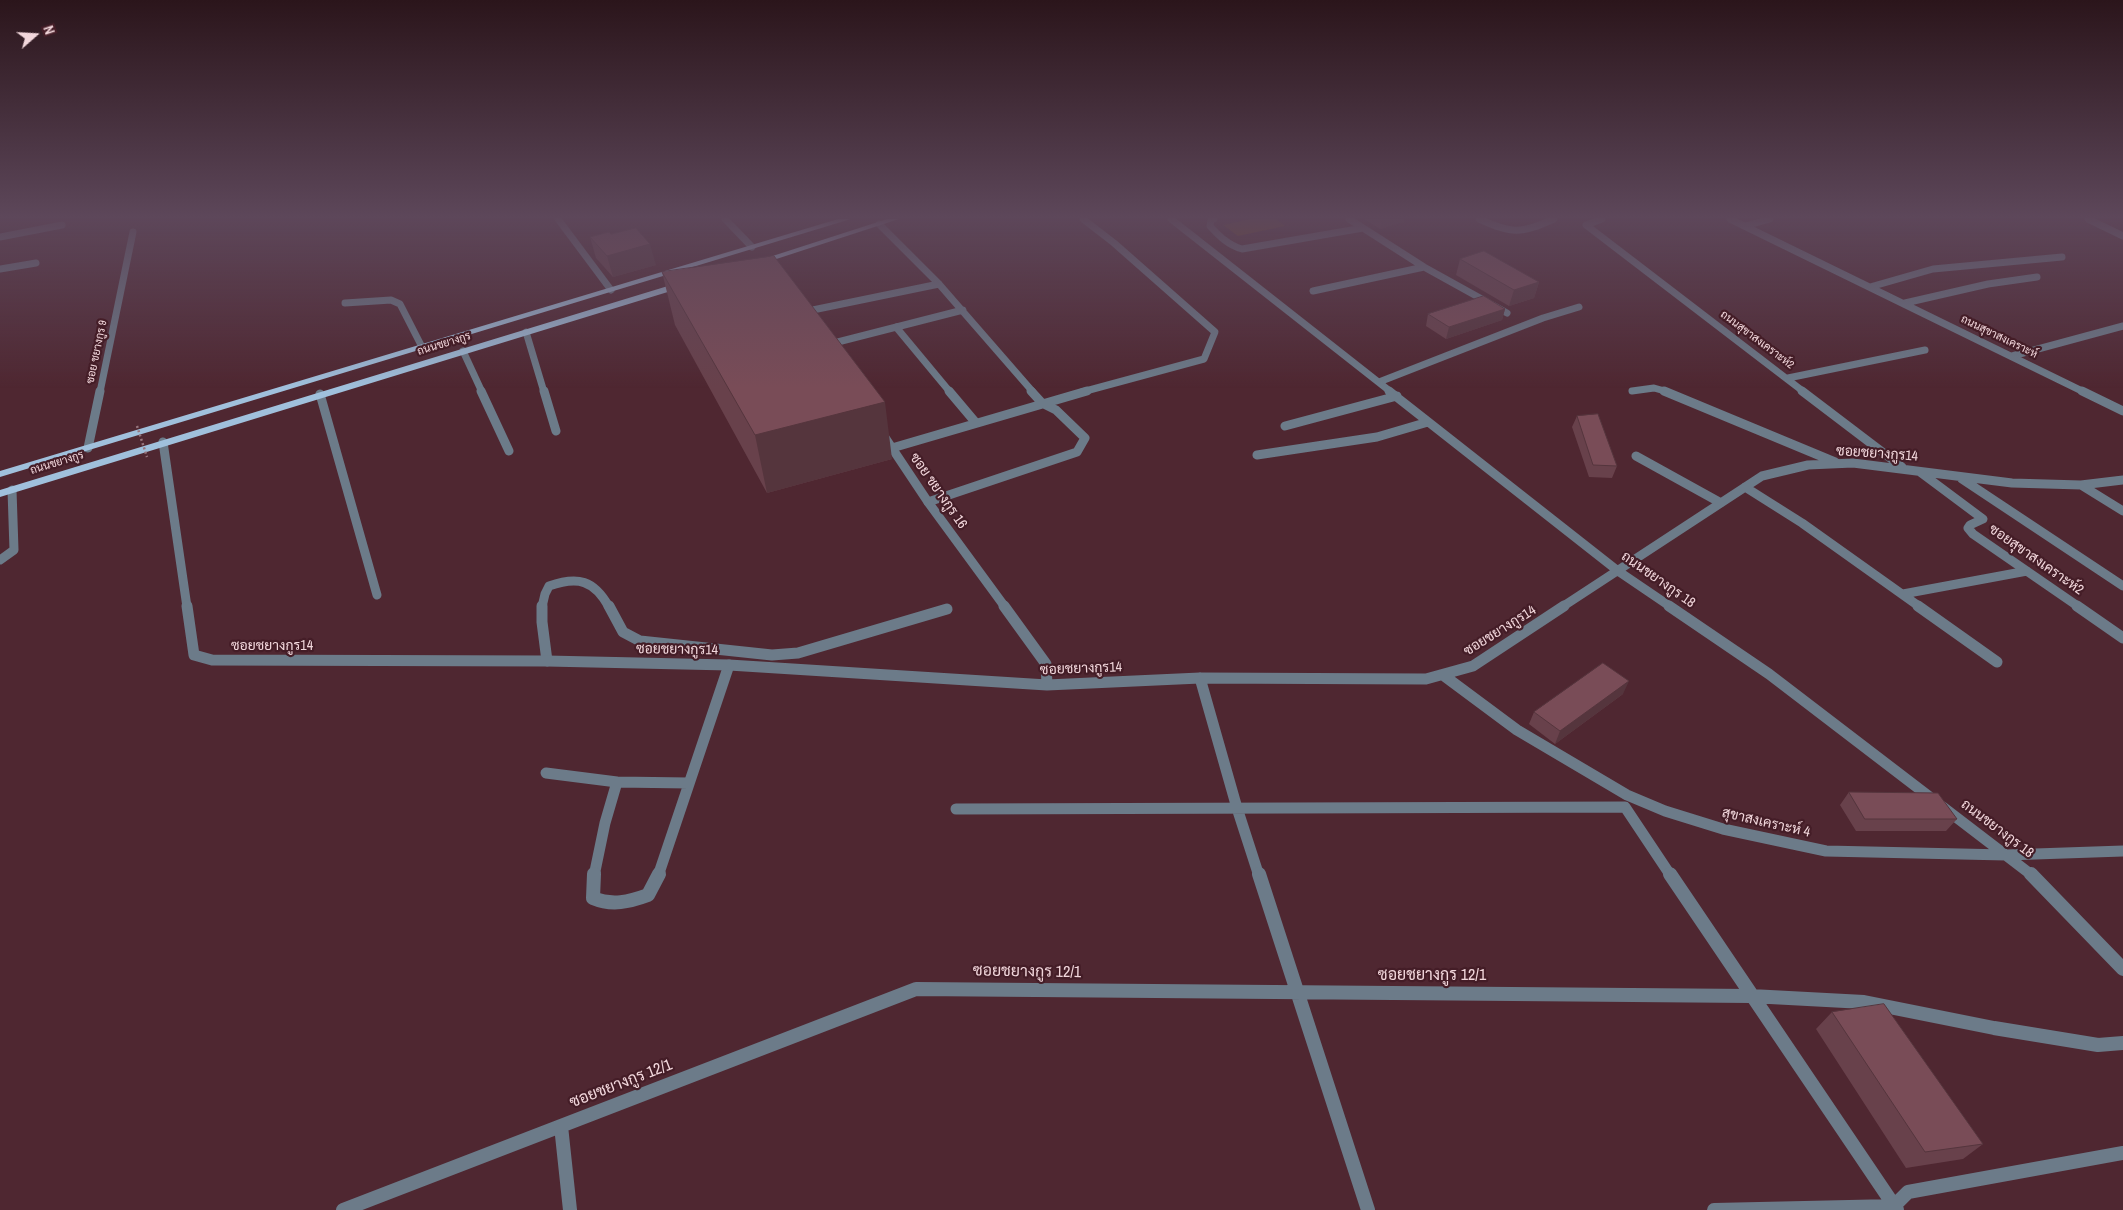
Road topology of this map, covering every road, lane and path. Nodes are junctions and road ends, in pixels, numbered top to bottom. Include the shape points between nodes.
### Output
1 (124, 275) edge
2 (600, 275) edge
3 (659, 275) edge
4 (930, 275) edge
5 (1151, 275) edge
6 (1243, 275) edge
7 (1385, 275) edge
8 (1439, 275) edge
9 (1653, 275) edge
10 (1846, 275) edge
11 (1910, 275) edge
12 (2037, 277) dead end
13 (688, 283) edge
14 (939, 284) junction
15 (1870, 287) junction
16 (611, 290) junction
17 (1313, 291) dead end
18 (345, 303) dead end
19 (1905, 303) junction
20 (1579, 308) dead end
21 (963, 310) junction
22 (801, 313) edge
23 (1507, 313) edge
24 (2123, 326) edge
25 (896, 327) junction
26 (526, 332) junction
27 (823, 346) edge
28 (422, 347) junction
29 (1925, 350) dead end
30 (464, 351) junction
31 (2012, 356) junction
32 (1788, 378) junction
33 (1379, 382) junction
34 (1632, 391) dead end
35 (320, 394) junction
36 (1397, 396) junction
37 (1042, 403) junction
38 (2123, 411) edge
39 (1428, 422) junction
40 (976, 423) junction
41 (876, 424) edge
42 (137, 426) dead end
43 (1285, 426) dead end
44 (556, 431) dead end
45 (163, 442) junction
46 (88, 448) junction
47 (892, 448) junction
48 (509, 451) dead end
49 (1256, 455) dead end
50 (1636, 456) dead end
51 (147, 457) dead end
52 (1838, 464) junction
53 (1902, 468) junction
54 (1917, 470) junction
55 (0, 474) edge
56 (1959, 478) junction
57 (2123, 480) edge
58 (2081, 485) junction
59 (1745, 487) junction
60 (12, 490) junction
61 (0, 494) edge
62 (928, 502) junction
63 (1721, 503) junction
64 (2123, 511) edge
65 (0, 560) edge
66 (1618, 571) junction
67 (2027, 571) junction
68 (2123, 586) edge
69 (1903, 594) junction
70 (378, 596) dead end
71 (947, 609) dead end
72 (2123, 638) edge
73 (548, 660) junction
74 (1997, 662) dead end
75 (729, 665) junction
76 (1443, 675) junction
77 (1200, 678) junction
78 (1048, 685) junction
79 (546, 773) dead end
80 (617, 782) junction
81 (689, 783) junction
82 (1237, 808) junction
83 (956, 809) dead end
84 (2123, 851) edge
85 (2006, 855) junction
86 (2123, 969) edge
87 (1299, 992) junction
88 (1751, 996) junction
89 (2123, 1043) edge
90 (561, 1126) junction
91 (2123, 1152) edge
92 (1896, 1208) edge
93 (343, 1210) edge
94 (570, 1210) edge
95 (1368, 1210) edge
96 (1714, 1210) edge

1 - 46 street, ซอย ชยางกูร 9
2 - 16 street
3 - 16 main road, ถนนชยางกูร
4 - 14 street
5 - 37 street via 1215,332 1204,359
6 - 33 street, ถนนชยางกูร 18
7 - 17 street
8 - 23 street
9 - 32 street, ถนนสุขาสงเคราะห์2
10 - 15 street, ถนนสุขาสงเคราะห์
11 - 15 street
12 - 19 street via 1988,284
13 - 26 main road, ถนนชยางกูร
14 - 21 street
14 - 22 street
15 - 19 street, ถนนสุขาสงเคราะห์
16 - 28 main road, ถนนชยางกูร
18 - 28 street via 391,300 400,304
19 - 31 street, ถนนสุขาสงเคราะห์
20 - 33 street via 1543,318
21 - 25 street
21 - 37 street
24 - 31 street
25 - 27 street
25 - 40 street
26 - 30 main road, ถนนชยางกูร
26 - 44 street
28 - 46 main road, ถนนชยางกูร
29 - 32 street
30 - 35 main road, ถนนชยางกูร
30 - 48 street
31 - 38 street, ถนนสุขาสงเคราะห์
32 - 53 street, ถนนสุขาสงเคราะห์2
33 - 36 street, ถนนชยางกูร 18
34 - 52 street via 1654,388 1665,391
35 - 45 main road, ถนนชยางกูร
35 - 70 street
36 - 39 street, ถนนชยางกูร 18
36 - 43 street
37 - 40 street
37 - 62 street via 1056,410 1085,438 1077,452
39 - 49 street via 1377,436
39 - 66 street, ถนนชยางกูร 18
40 - 47 street
41 - 47 street, ซอย ชยางกูร 16
42 - 51 path, bridge
45 - 60 main road, ถนนชยางกูร
45 - 73 street, ซอยชยางกูร14 via 194,655 212,660
46 - 55 main road, ถนนชยางกูร
47 - 62 street, ซอย ชยางกูร 16
50 - 63 street
52 - 53 street, ซอยชยางกูร14
52 - 59 street, ซอยชยางกูร14 via 1808,465 1762,476
53 - 54 street, ซอยชยางกูร14
54 - 56 street, ซอยชยางกูร14
54 - 67 street, ซอยสุขาสงเคราะห์2 via 1980,515 1982,522 1968,528
56 - 58 street, ซอยชยางกูร14
56 - 68 street
57 - 58 street, ซอยชยางกูร14
58 - 64 street
59 - 63 street, ซอยชยางกูร14
59 - 69 street
60 - 61 main road, ถนนชยางกูร
60 - 65 street via 14,550
62 - 78 street, ซอย ชยางกูร 16 via 1046,664
63 - 66 street, ซอยชยางกูร14
66 - 76 street, ซอยชยางกูร14 via 1473,666
66 - 85 street, ถนนชยางกูร 18 via 1769,674
67 - 69 street
67 - 72 street, ซอยสุขาสงเคราะห์2
69 - 74 street
71 - 73 street via 820,648 772,655 634,640 618,625 604,596 595,586 569,580 549,586 543,594 541,608
73 - 75 street, ซอยชยางกูร14
75 - 78 street, ซอยชยางกูร14
75 - 81 street
76 - 77 street, ซอยชยางกูร14 via 1426,679
76 - 85 street, สุขาสงเคราะห์ 4 via 1517,730 1627,795 1722,830 1826,851
77 - 78 street, ซอยชยางกูร14
77 - 82 street
79 - 80 street
80 - 81 street
80 - 81 street via 592,889 593,898 605,904 619,904 648,895 659,874
82 - 83 street
82 - 87 street
82 - 88 street via 1626,807
84 - 85 street, สุขาสงเคราะห์ 4
85 - 86 street, ถนนชยางกูร 18 via 2031,874
87 - 88 street, ซอยชยางกูร 12/1
87 - 90 street, ซอยชยางกูร 12/1 via 916,989
87 - 95 street
88 - 89 street, ซอยชยางกูร 12/1 via 1864,1002 1994,1028 2098,1044
88 - 92 street
90 - 93 street, ซอยชยางกูร 12/1
90 - 94 street
91 - 92 street via 1908,1192
92 - 96 street

